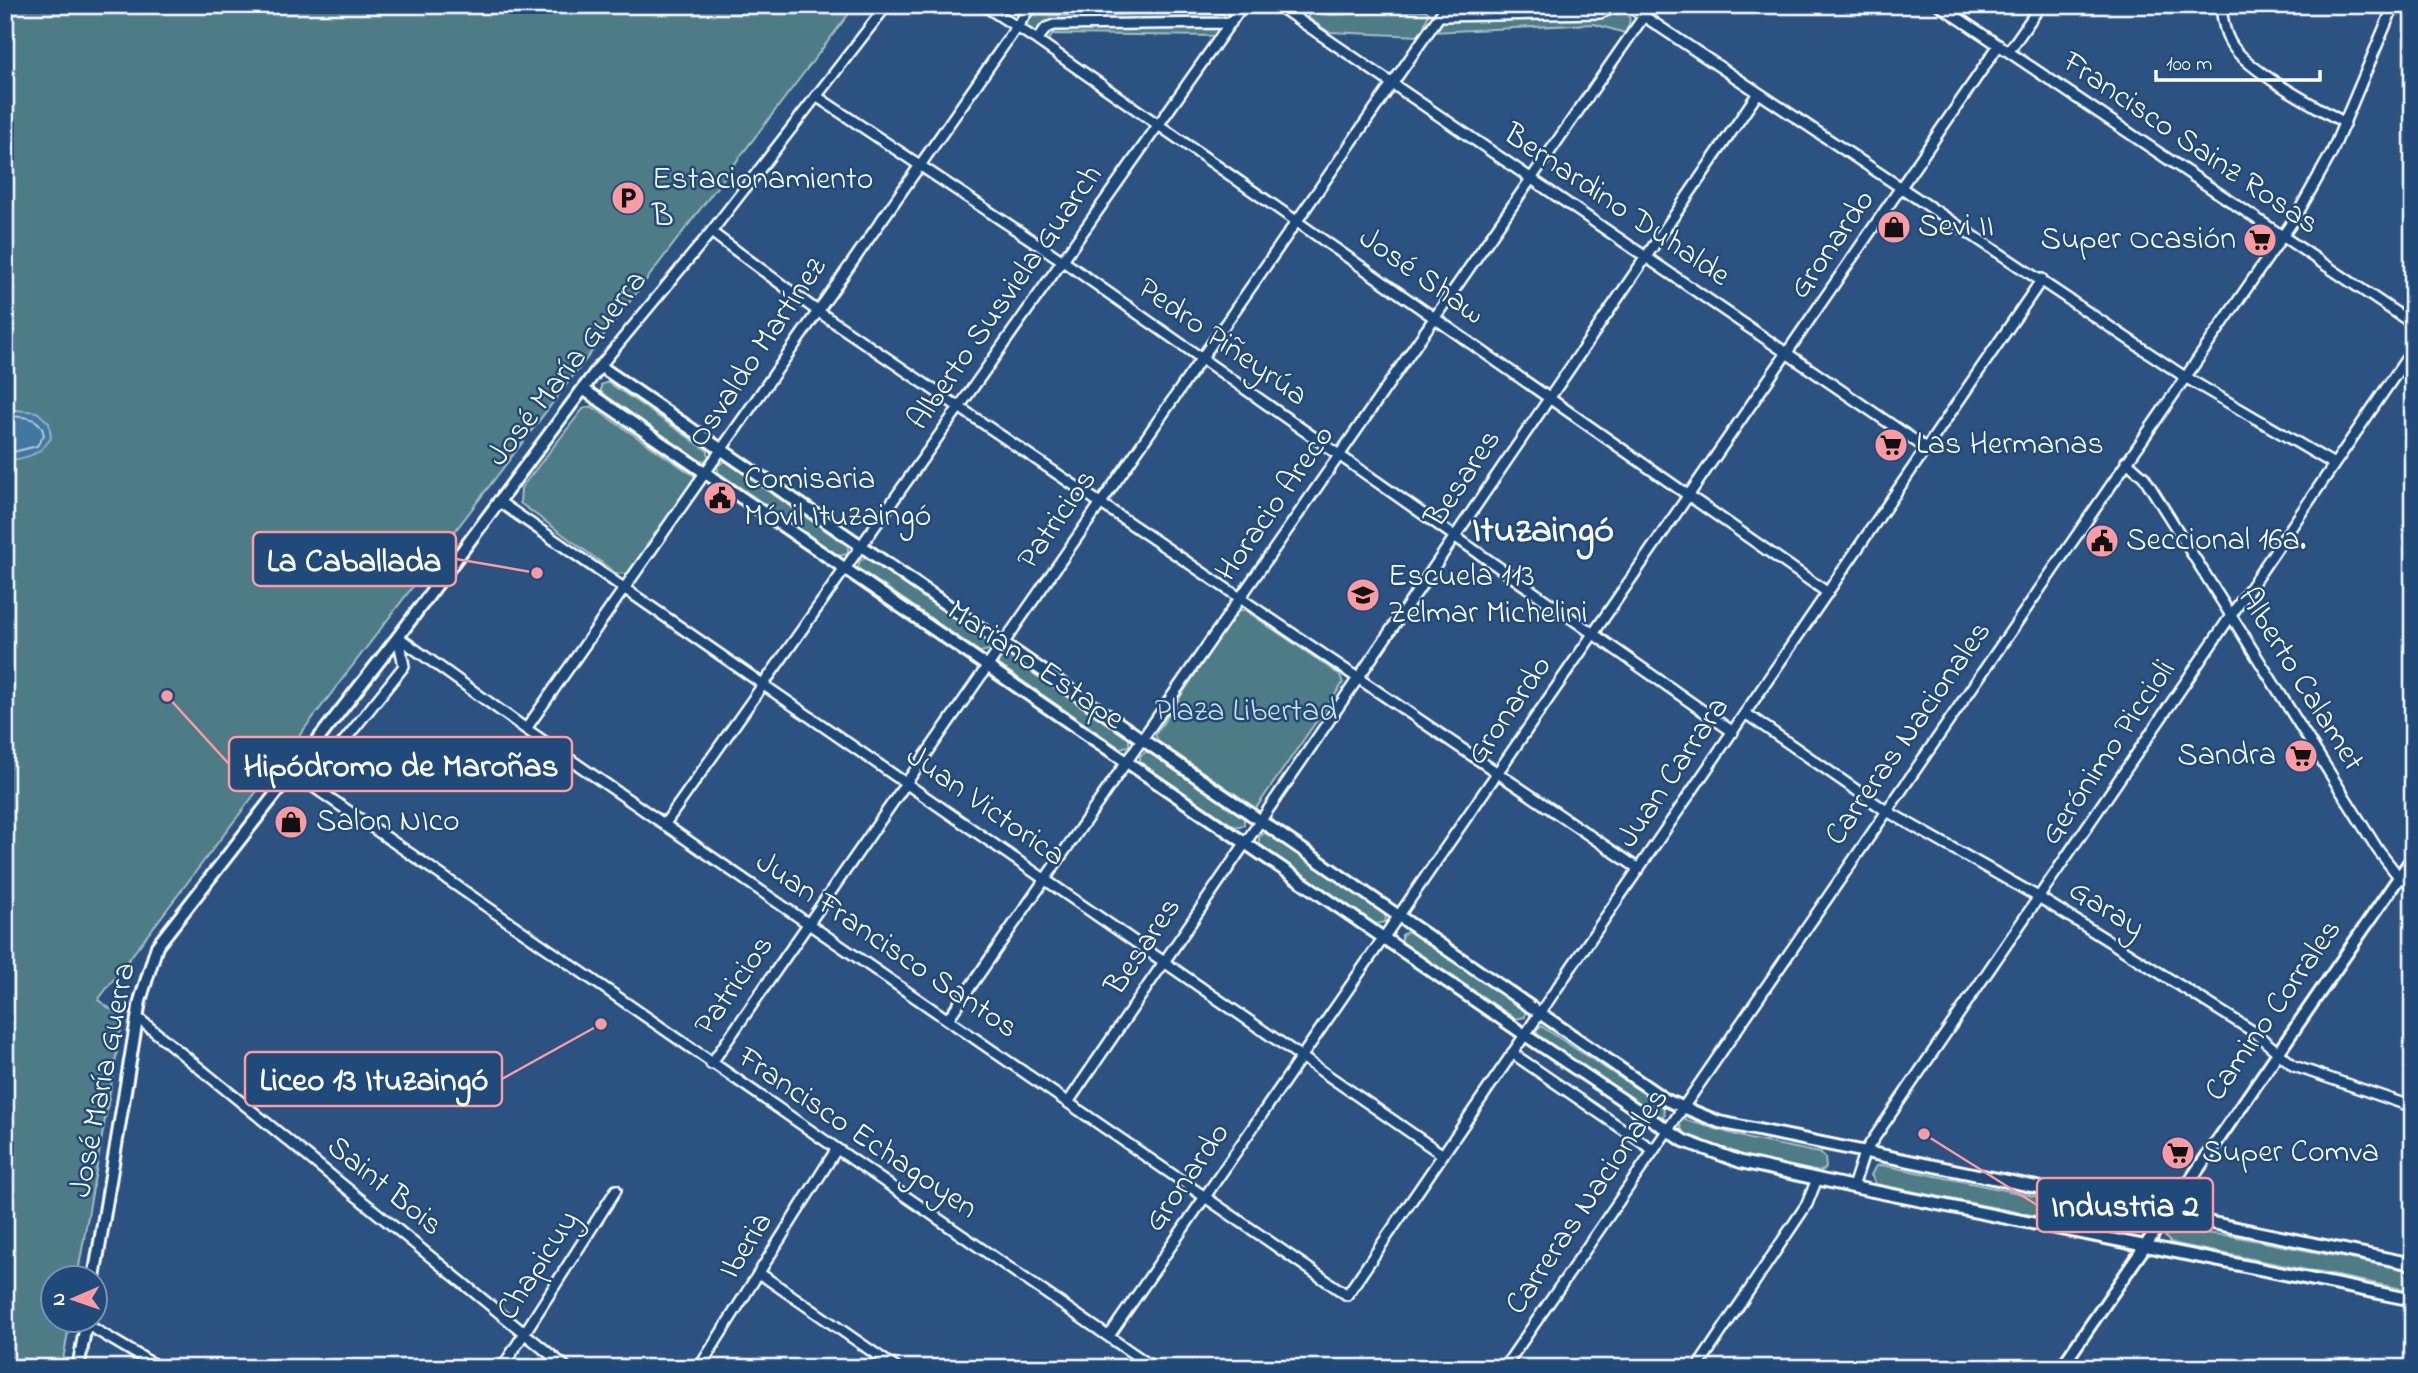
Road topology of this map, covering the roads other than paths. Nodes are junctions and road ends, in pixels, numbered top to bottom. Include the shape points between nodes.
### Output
1 (887, 5) edge
2 (983, 5) edge
3 (1032, 5) edge
4 (1243, 5) edge
5 (1277, 5) edge
6 (1447, 5) edge
7 (1625, 5) edge
8 (1939, 5) edge
9 (2041, 5) edge
10 (2221, 5) edge
11 (2394, 5) edge
12 (1440, 16) junction
13 (1644, 16) junction
14 (1231, 23) junction
15 (1017, 26) junction
16 (1038, 40) junction
17 (1999, 45) junction
18 (2009, 51) junction
19 (1394, 85) junction
20 (1758, 93) junction
21 (816, 96) junction
22 (2345, 123) junction
23 (1159, 124) junction
24 (919, 164) junction
25 (1532, 178) junction
26 (1902, 189) junction
27 (1299, 222) junction
28 (711, 232) junction
29 (2283, 235) junction
30 (1647, 256) junction
31 (1063, 261) junction
32 (2042, 279) junction
33 (816, 310) junction
34 (1436, 317) junction
35 (2413, 324) edge
36 (2413, 349) edge
37 (1788, 353) junction
38 (1201, 358) junction
39 (600, 366) junction
40 (2185, 377) junction
41 (583, 389) junction
42 (1550, 398) junction
43 (960, 406) junction
44 (1927, 449) junction
45 (722, 450) junction
46 (1339, 456) junction
47 (2126, 461) junction
48 (2332, 463) junction
49 (706, 474) junction
50 (1689, 495) junction
51 (498, 501) junction
52 (1099, 503) junction
53 (1454, 537) junction
54 (861, 545) junction
55 (845, 568) junction
56 (625, 588) junction
57 (1828, 593) junction
58 (1239, 600) junction
59 (2232, 617) junction
60 (1592, 635) junction
61 (397, 637) junction
62 (1002, 643) junction
63 (986, 665) junction
64 (1359, 677) junction
65 (764, 683) junction
66 (1745, 713) junction
67 (526, 730) junction
68 (1733, 732) junction
69 (1143, 738) junction
70 (1126, 761) junction
71 (292, 772) junction
72 (1496, 774) junction
73 (305, 781) junction
74 (906, 782) junction
75 (1885, 810) junction
76 (1261, 820) junction
77 (664, 825) junction
78 (1245, 844) junction
79 (2413, 857) edge
80 (1639, 869) junction
81 (2399, 877) junction
82 (1045, 878) junction
83 (2413, 884) edge
84 (2040, 898) junction
85 (1399, 915) junction
86 (809, 922) junction
87 (1383, 938) junction
88 (1164, 961) junction
89 (1540, 1012) junction
90 (138, 1018) junction
91 (948, 1019) junction
92 (1525, 1035) junction
93 (2277, 1052) junction
94 (1513, 1053) junction
95 (1301, 1057) junction
96 (711, 1063) junction
97 (1069, 1101) junction
98 (2413, 1107) edge
99 (1683, 1108) junction
100 (1667, 1131) junction
101 (836, 1150) junction
102 (1653, 1150) junction
103 (1864, 1153) junction
104 (1443, 1155) junction
105 (1817, 1180) junction
106 (1853, 1187) junction
107 (616, 1190) dead end
108 (1205, 1198) junction
109 (2166, 1215) junction
110 (2146, 1247) junction
111 (97, 1264) edge
112 (2413, 1264) edge
113 (759, 1273) junction
114 (1347, 1295) joint
115 (2413, 1300) edge
116 (524, 1333) junction
117 (85, 1334) edge
118 (106, 1334) edge
119 (1109, 1336) junction
120 (78, 1368) edge
121 (160, 1368) edge
122 (502, 1368) edge
123 (568, 1368) edge
124 (699, 1368) edge
125 (896, 1368) edge
126 (1154, 1368) edge
127 (1504, 1368) edge
128 (1697, 1368) edge
129 (2061, 1368) edge

1 - 21 street, José María Guerra
2 - 15 street, José Shaw
3 - 15 street, Osvaldo Martínez
4 - 14 street, Alberto Susviela Guarch
5 - 19 street, Bernardino Duhalde
6 - 12 street, Patricios
7 - 12 street via 1600,13
7 - 13 street
8 - 17 street, Francisco Sainz Rosas
9 - 18 street
10 - 22 street via 2229,42 2238,52
11 - 22 street, Carreras Nacionales
12 - 19 street, Patricios
13 - 20 street
13 - 25 street, Horacio Areco
14 - 16 street via 1054,26 1046,28
14 - 23 street, Alberto Susviela Guarch
15 - 16 street, José Shaw
15 - 24 street, Osvaldo Martínez
16 - 23 street, José Shaw
17 - 18 street, Francisco Sainz Rosas
17 - 26 street, Gronardo
18 - 29 street, Francisco Sainz Rosas
19 - 25 street, Bernardino Duhalde
19 - 27 street, Patricios
20 - 26 street
20 - 30 street, Besares
21 - 24 street, Pedro Piñeyrúa
21 - 28 street, José María Guerra
22 - 29 street, Carreras Nacionales via 2320,177
23 - 27 street, José Shaw
23 - 31 street, Alberto Susviela Guarch
24 - 31 street, Pedro Piñeyrúa
24 - 33 street, Osvaldo Martínez
25 - 30 street, Bernardino Duhalde
25 - 34 street, Horacio Areco
26 - 32 street
26 - 37 street, Gronardo
27 - 34 street, José Shaw
27 - 38 street, Patricios
28 - 33 street
28 - 39 street, José María Guerra
29 - 35 street, Francisco Sainz Rosas
29 - 40 street, Carreras Nacionales
30 - 37 street, Bernardino Duhalde
30 - 42 street, Besares
31 - 38 street, Pedro Piñeyrúa
31 - 43 street, Alberto Susviela Guarch
32 - 40 street
32 - 44 street, Juan Carrara
33 - 43 street
33 - 45 street, Osvaldo Martínez
34 - 42 street, José Shaw
34 - 46 street, Horacio Areco
36 - 48 street, Gerónimo Piccioli
37 - 44 street, Bernardino Duhalde
37 - 50 street, Gronardo
38 - 46 street, Pedro Piñeyrúa
38 - 52 street, Patricios
39 - 41 street, José María Guerra
39 - 45 street, Mariano Estape
40 - 47 street, Carreras Nacionales
40 - 48 street
41 - 49 street, Mariano Estape
41 - 51 street, José María Guerra
42 - 50 street, José Shaw
42 - 53 street, Besares
43 - 52 street
43 - 54 street, Alberto Susviela Guarch
44 - 57 street, Juan Carrara
45 - 49 street, Osvaldo Martínez
45 - 54 street, Mariano Estape
46 - 53 street, Pedro Piñeyrúa
46 - 58 street, Horacio Areco
47 - 59 street, Alberto Calamet via 2144,477
47 - 75 street, Carreras Nacionales
48 - 59 street, Gerónimo Piccioli
49 - 55 street, Mariano Estape
49 - 56 street, Osvaldo Martínez
50 - 57 street, José Shaw
50 - 60 street, Gronardo
51 - 56 street, Juan Victorica
51 - 61 street, José María Guerra
52 - 58 street
52 - 62 street, Patricios
53 - 60 street, Pedro Piñeyrúa
53 - 64 street, Besares
54 - 55 street, Alberto Susviela Guarch
54 - 62 street, Mariano Estape
55 - 63 street, Mariano Estape
55 - 65 street, Alberto Susviela Guarch
56 - 65 street, Juan Victorica
56 - 67 street, Osvaldo Martínez
57 - 66 street, Juan Carrara
58 - 64 street
58 - 69 street, Horacio Areco
59 - 81 street, Alberto Calamet
59 - 84 street, Gerónimo Piccioli
60 - 68 street, Pedro Piñeyrúa
60 - 72 street, Gronardo
61 - 67 street, Juan Francisco Santos
61 - 71 street, José María Guerra
61 - 73 street via 404,666 321,770
62 - 63 street, Patricios
62 - 69 street, Mariano Estape
63 - 70 street, Mariano Estape
63 - 74 street, Patricios
64 - 72 street
64 - 76 street, Besares
65 - 74 street, Juan Victorica
65 - 77 street, Alberto Susviela Guarch
66 - 68 street, Juan Carrara
66 - 75 street, Garay
67 - 77 street, Juan Francisco Santos
68 - 80 street, Juan Carrara
69 - 70 street, Horacio Areco
69 - 76 street, Mariano Estape
70 - 78 street, Mariano Estape
70 - 82 street, Horacio Areco
71 - 73 street, Francisco Echagoyen
71 - 90 street, José María Guerra via 157,946
72 - 80 street
72 - 85 street, Gronardo
73 - 96 street, Francisco Echagoyen
74 - 82 street, Juan Victorica
74 - 86 street, Patricios
75 - 84 street, Garay
75 - 99 street, Carreras Nacionales
76 - 78 street, Besares
76 - 85 street, Mariano Estape
77 - 86 street, Juan Francisco Santos
78 - 87 street, Mariano Estape
78 - 88 street, Besares
79 - 81 street, Camino Corrales
80 - 89 street, Juan Carrara
81 - 83 street, Alberto Calamet
81 - 93 street, Camino Corrales
82 - 88 street, Juan Victorica
82 - 91 street, Horacio Areco
84 - 93 street, Garay via 2254,1032
84 - 103 street, Gerónimo Piccioli
85 - 87 street, Gronardo
85 - 89 street, Mariano Estape
86 - 91 street, Juan Francisco Santos
86 - 96 street, Patricios
87 - 92 street, Mariano Estape
87 - 95 street, Gronardo
88 - 95 street, Juan Victorica
88 - 97 street, Besares
89 - 92 street, Juan Carrara
89 - 99 street, Mariano Estape
90 - 111 street, José María Guerra
90 - 116 street, Saint Bois
91 - 97 street, Juan Francisco Santos
92 - 94 street, Juan Carrara
92 - 100 street, Mariano Estape
93 - 98 street, Garay via 2294,1066
93 - 109 street, Camino Corrales
94 - 102 street
94 - 104 street, Juan Carrara
95 - 104 street, Juan Victorica
95 - 108 street, Gronardo
96 - 101 street, Francisco Echagoyen
97 - 108 street, Juan Francisco Santos
99 - 100 street, Carreras Nacionales
99 - 103 street, Mariano Estape via 1719,1122
100 - 102 street, Carreras Nacionales
100 - 105 street, Mariano Estape via 1730,1158
101 - 113 street, Iberia
101 - 119 street, Francisco Echagoyen
102 - 127 street, Carreras Nacionales
103 - 106 street, Gerónimo Piccioli
103 - 109 street, Mariano Estape
104 - 114 street, Juan Carrara
105 - 106 street, Mariano Estape
105 - 128 street via 1807,1204
106 - 110 street, Mariano Estape
107 - 116 street, Chapicuy
108 - 114 street, Juan Francisco Santos
108 - 119 street, Gronardo
109 - 110 street, Camino Corrales
109 - 112 street, Mariano Estape
110 - 115 street, Mariano Estape
110 - 129 street, Camino Corrales
113 - 124 street, Iberia
113 - 125 street
116 - 122 street, Chapicuy
116 - 123 street, Saint Bois
117 - 120 street
118 - 121 street
119 - 126 street, Francisco Echagoyen

